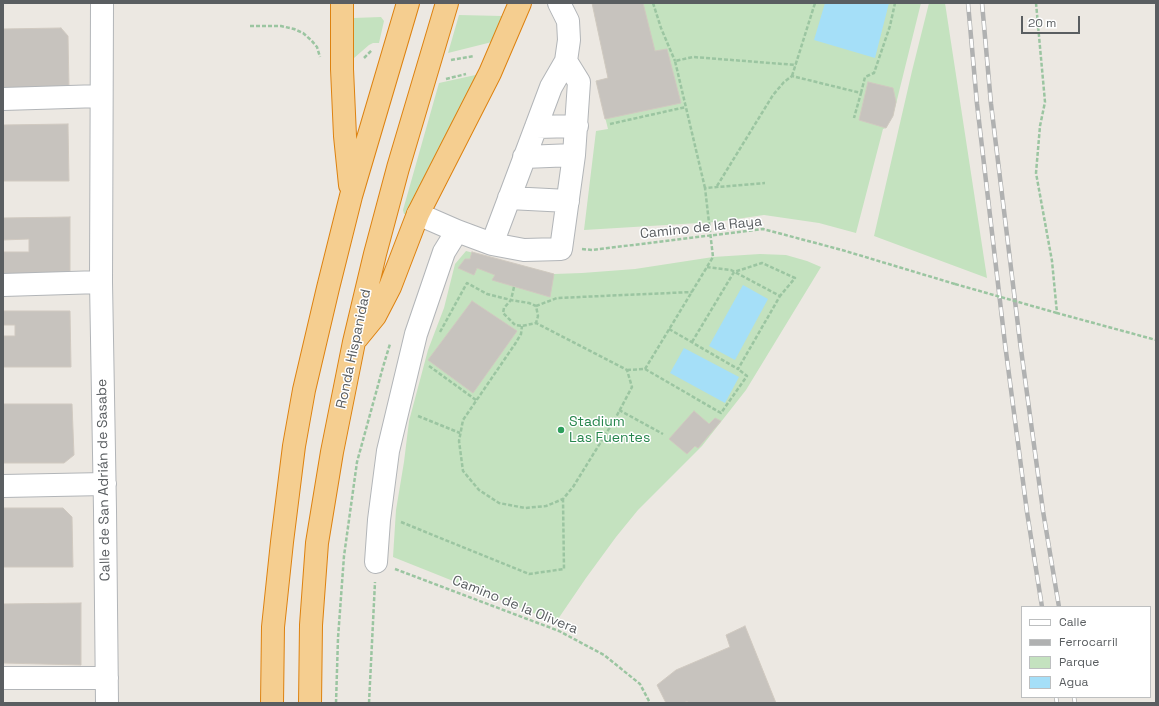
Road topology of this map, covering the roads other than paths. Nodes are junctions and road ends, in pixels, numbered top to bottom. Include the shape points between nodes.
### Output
1 (102, 3) edge
2 (342, 3) edge
3 (408, 3) edge
4 (447, 3) edge
5 (520, 3) edge
6 (561, 4) edge
7 (566, 61) junction
8 (101, 96) junction
9 (3, 99) edge
10 (577, 126) junction
11 (536, 128) junction
12 (574, 155) junction
13 (524, 157) junction
14 (351, 196) junction
15 (509, 198) junction
16 (568, 201) junction
17 (418, 214) junction
18 (457, 231) junction
19 (492, 244) junction
20 (101, 282) junction
21 (3, 285) edge
22 (354, 342) junction
23 (105, 484) junction
24 (3, 486) edge
25 (376, 562) road end
26 (3, 678) edge
27 (97, 678) junction
28 (107, 703) edge
29 (272, 703) edge
30 (310, 703) edge

1 - 8 street, Calle de San Adrián de Sasabe
2 - 14 highway via 342,69
3 - 14 highway
4 - 22 highway, Ronda Hispanidad via 398,168
5 - 17 highway via 490,73
6 - 7 street via 568,21
7 - 10 street via 578,82
7 - 11 street via 550,86
8 - 9 street
8 - 20 street, Calle de San Adrián de Sasabe
10 - 11 street
10 - 12 street
11 - 13 street
12 - 13 street
12 - 16 street
13 - 15 street
14 - 29 highway via 304,390 294,446 273,627
15 - 16 street
15 - 19 street
16 - 19 street via 561,249 524,250
17 - 18 street
17 - 22 highway via 390,288 375,316
18 - 19 street
18 - 25 street via 444,252 416,334 388,451
20 - 21 street
20 - 23 street, Calle de San Adrián de Sasabe
22 - 30 highway, Ronda Hispanidad via 317,543 311,625
23 - 24 street
23 - 27 street, Calle de San Adrián de Sasabe
26 - 27 street
27 - 28 street, Calle de San Adrián de Sasabe

